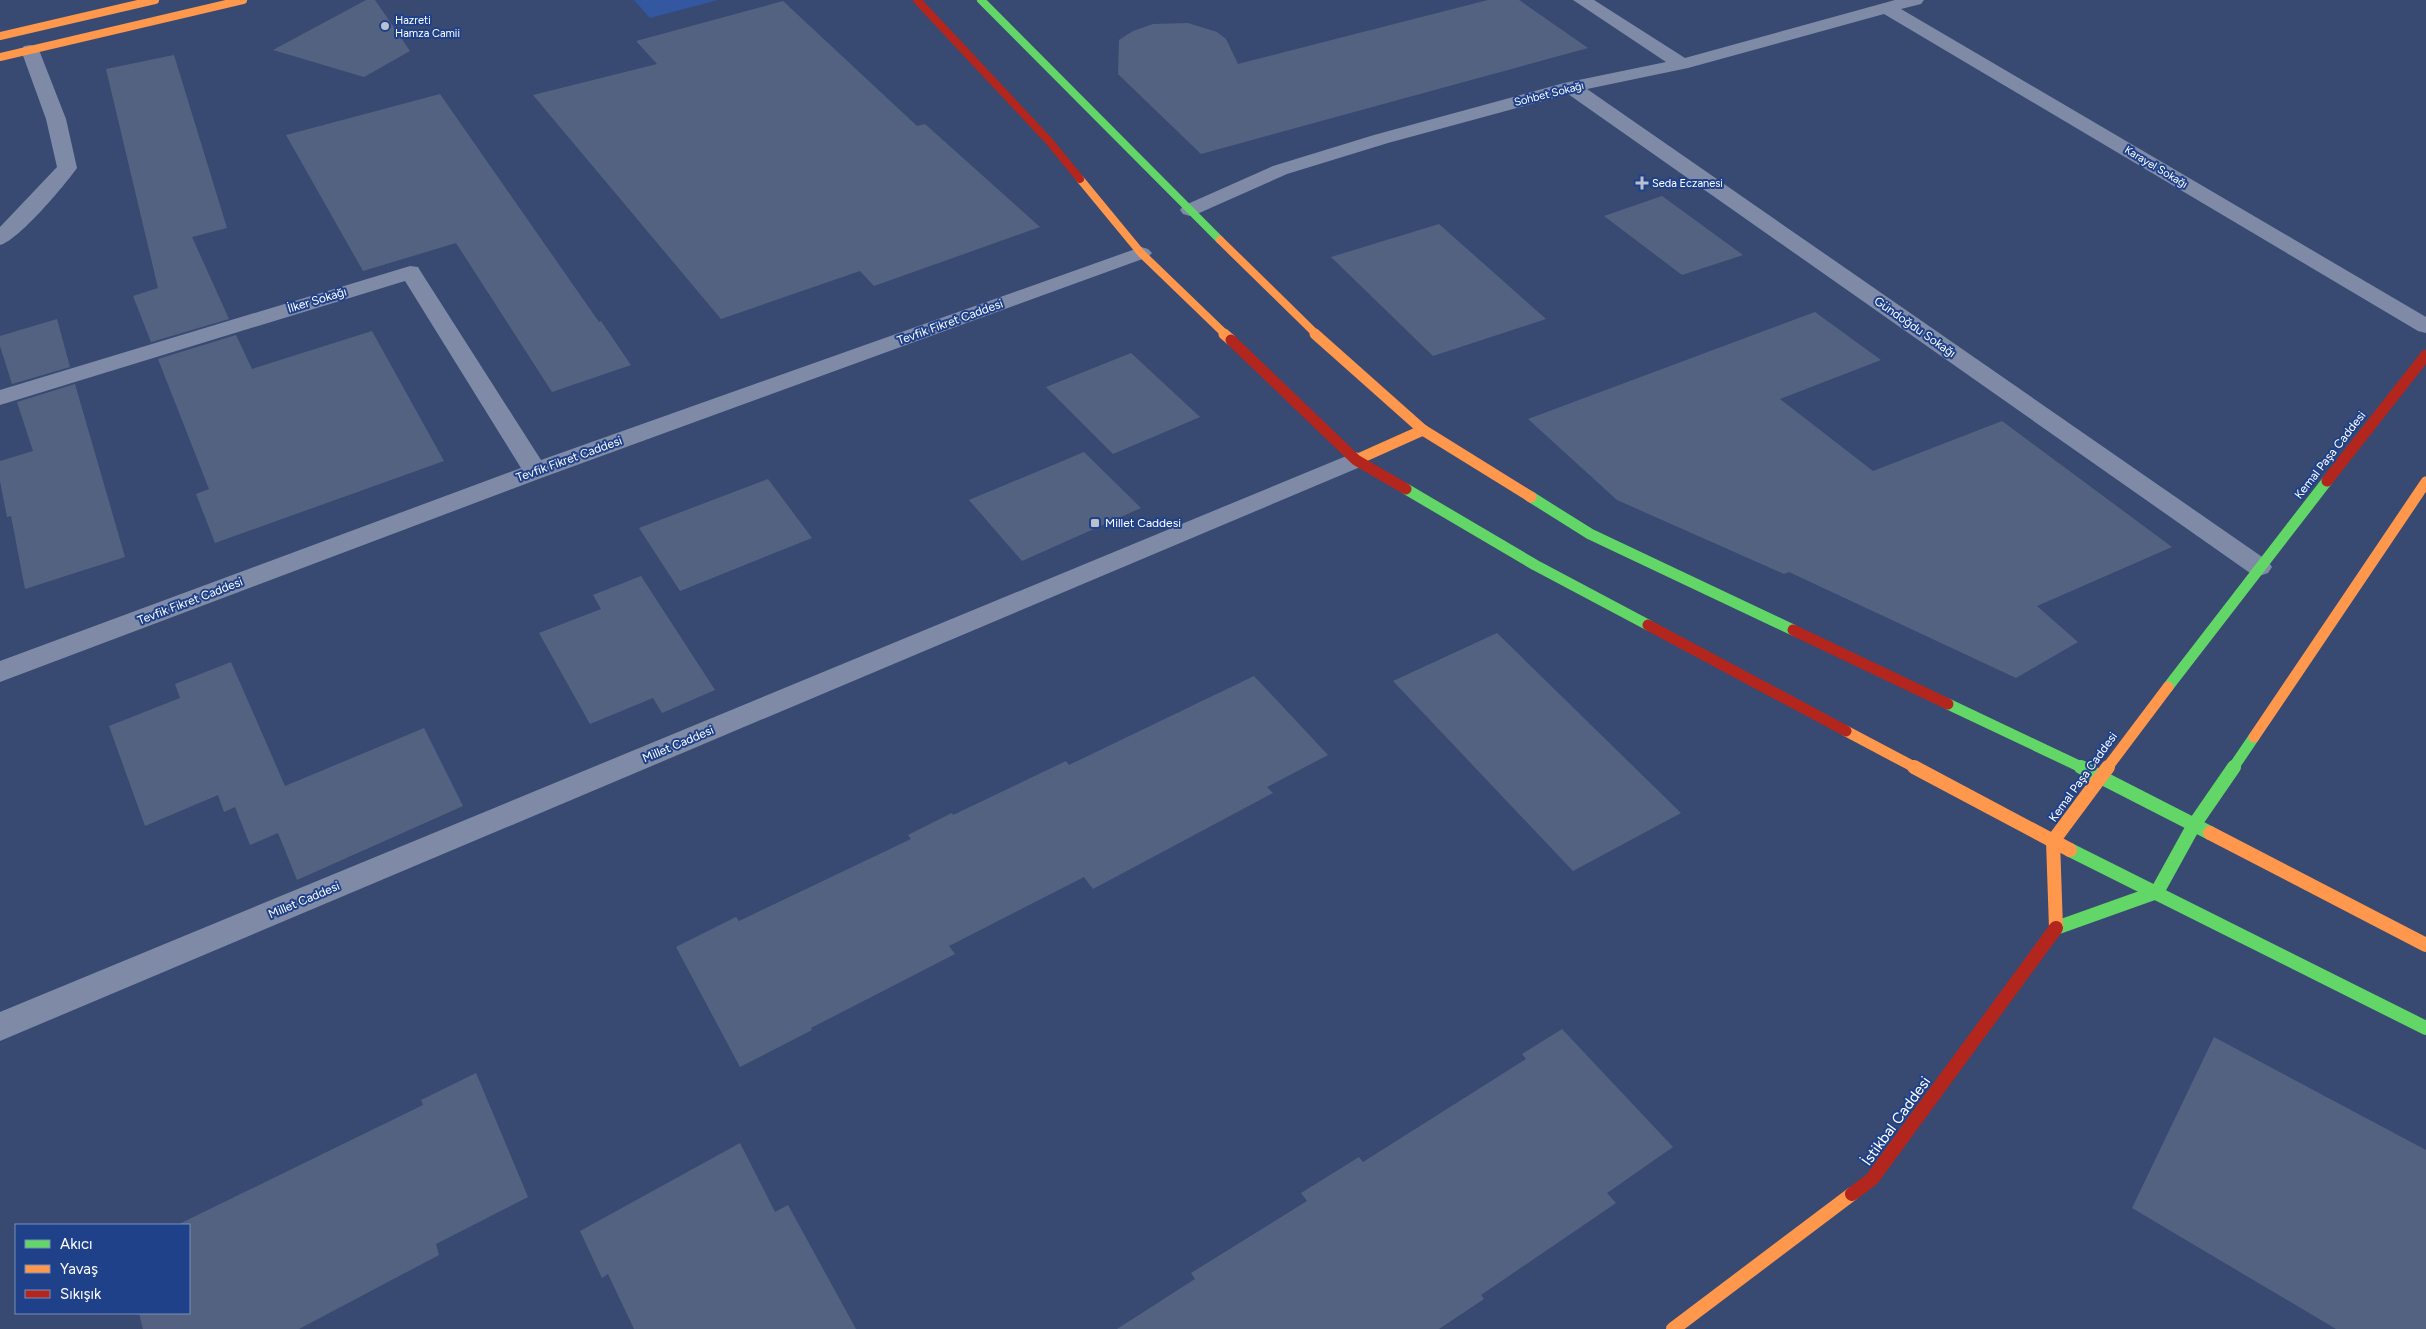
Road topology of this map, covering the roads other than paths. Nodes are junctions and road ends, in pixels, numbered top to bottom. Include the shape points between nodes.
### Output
1 (155, 0) edge
2 (243, 0) edge
3 (917, 0) edge
4 (981, 0) edge
5 (1582, 0) edge
6 (1915, 0) edge
7 (1886, 8) junction
8 (0, 36) edge
9 (30, 50) junction
10 (0, 57) edge
11 (1682, 64) junction
12 (1571, 87) junction
13 (1190, 210) junction
14 (0, 239) edge
15 (1141, 253) junction
16 (2426, 326) edge
17 (2426, 355) edge
18 (0, 398) edge
19 (1424, 430) junction
20 (1356, 460) junction
21 (535, 471) junction
22 (2426, 482) edge
23 (2259, 567) junction
24 (0, 672) edge
25 (2100, 776) junction
26 (2194, 825) junction
27 (2054, 841) junction
28 (2156, 892) junction
29 (2056, 928) junction
30 (2426, 945) edge
31 (0, 1028) edge
32 (2426, 1028) edge
33 (1673, 1329) edge

1 - 8 street
2 - 9 street
3 - 15 street via 1049,140
4 - 13 street
5 - 11 street
6 - 7 street, Sohbet Sokağı
7 - 11 street, Sohbet Sokağı
7 - 16 street, Karayel Sokağı
9 - 10 street
9 - 14 street via 56,119 68,168
11 - 12 street, Sohbet Sokağı
12 - 13 street, Sohbet Sokağı via 1280,170
12 - 23 street, Gündoğdu Sokağı
13 - 19 street via 1290,312
15 - 20 street
15 - 21 street, Tevfik Fikret Caddesi
17 - 23 street, Kemal Paşa Caddesi
18 - 21 street, İlker Sokağı via 410,272
19 - 20 street
19 - 25 street via 1590,534
20 - 27 street via 1535,565
20 - 31 street, Millet Caddesi
21 - 24 street, Tevfik Fikret Caddesi
22 - 26 street
23 - 25 street, Kemal Paşa Caddesi
25 - 26 street
25 - 27 street, Kemal Paşa Caddesi
26 - 28 street
26 - 30 street
27 - 28 street
27 - 29 street, Kemal Paşa Caddesi
28 - 29 street
28 - 32 street
29 - 33 street, İstikbal Caddesi via 1872,1179

